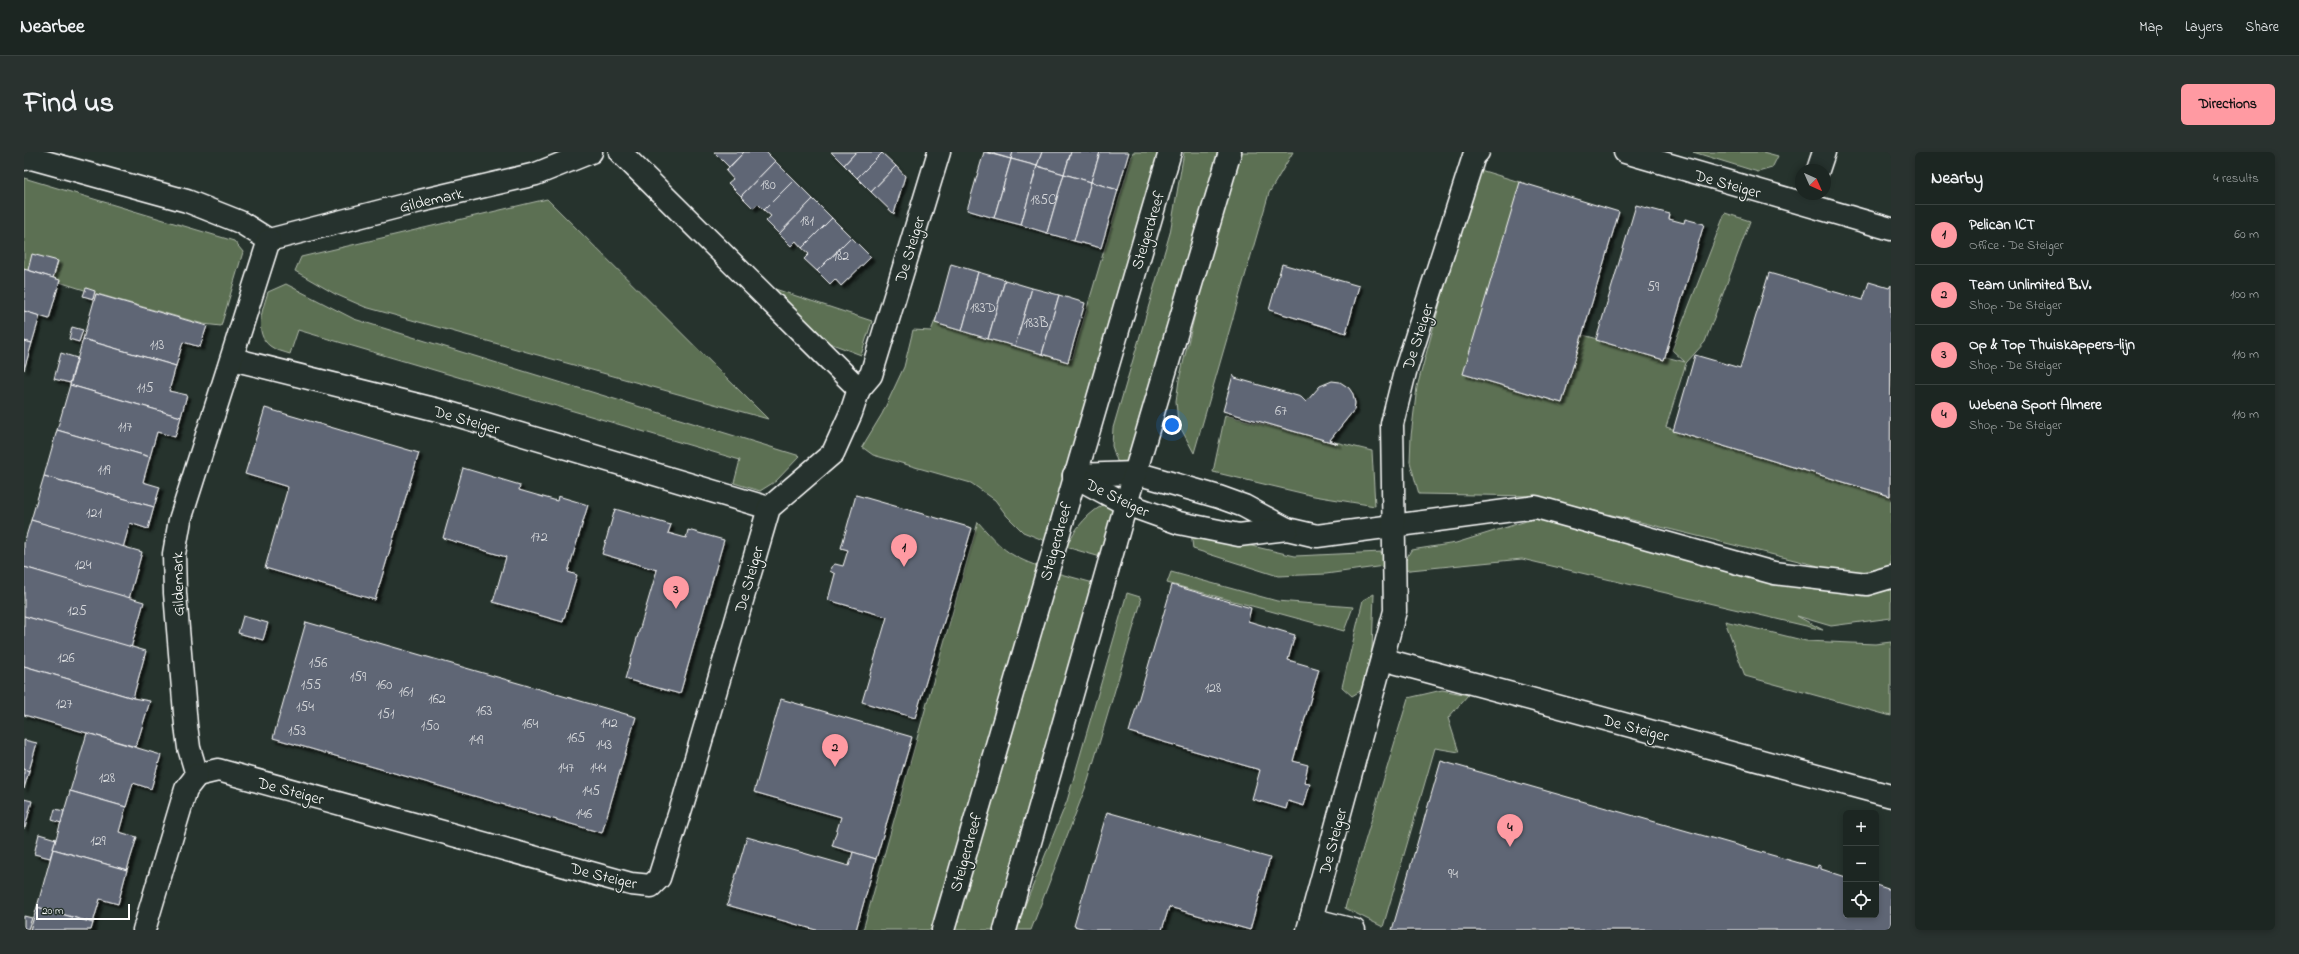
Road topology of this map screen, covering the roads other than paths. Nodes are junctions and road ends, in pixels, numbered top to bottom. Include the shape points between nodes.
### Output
1 (591, 152) edge
2 (620, 152) edge
3 (939, 152) edge
4 (1170, 152) edge
5 (1230, 152) edge
6 (1478, 152) edge
7 (1625, 152) edge
8 (1824, 152) edge
9 (24, 159) edge
10 (1820, 164) edge
11 (1809, 204) edge
12 (1891, 229) edge
13 (270, 240) junction
14 (232, 359) junction
15 (859, 389) junction
16 (1136, 473) junction
17 (1074, 475) junction
18 (1126, 504) junction
19 (769, 508) junction
20 (1394, 527) junction
21 (1287, 529) junction
22 (1891, 577) edge
23 (1382, 658) junction
24 (197, 775) junction
25 (1891, 796) edge
26 (1309, 924) edge
27 (144, 930) edge
28 (943, 930) edge
29 (1005, 930) edge
30 (1354, 930) edge

1 - 13 street, Gildemark via 536,174
2 - 15 street
3 - 15 street, De Steiger via 871,375
4 - 17 street, Steigerdreef
5 - 16 street
6 - 20 street, De Steiger via 1474,156 1405,372 1392,424
7 - 11 street, De Steiger
8 - 10 street
9 - 13 street via 31,158 187,201 240,222
11 - 12 street, De Steiger
13 - 14 street, Gildemark
14 - 19 street, De Steiger via 446,412
14 - 24 street, Gildemark via 180,520 174,554 186,725 189,748
15 - 19 street, De Steiger via 833,453
16 - 17 street, De Steiger
16 - 18 street
16 - 21 street, De Steiger via 1244,506
17 - 18 street, De Steiger
17 - 28 street, Steigerdreef
18 - 21 street, De Steiger via 1179,523 1239,535
18 - 29 street
19 - 24 street, De Steiger via 684,799 659,878 652,886 631,884 218,770
20 - 21 street, De Steiger via 1318,536
20 - 22 street, De Steiger via 1536,507 1774,573 1867,584
20 - 23 street, De Steiger via 1395,611
23 - 25 street, De Steiger
23 - 26 street, De Steiger
24 - 27 street via 186,789
26 - 30 street

